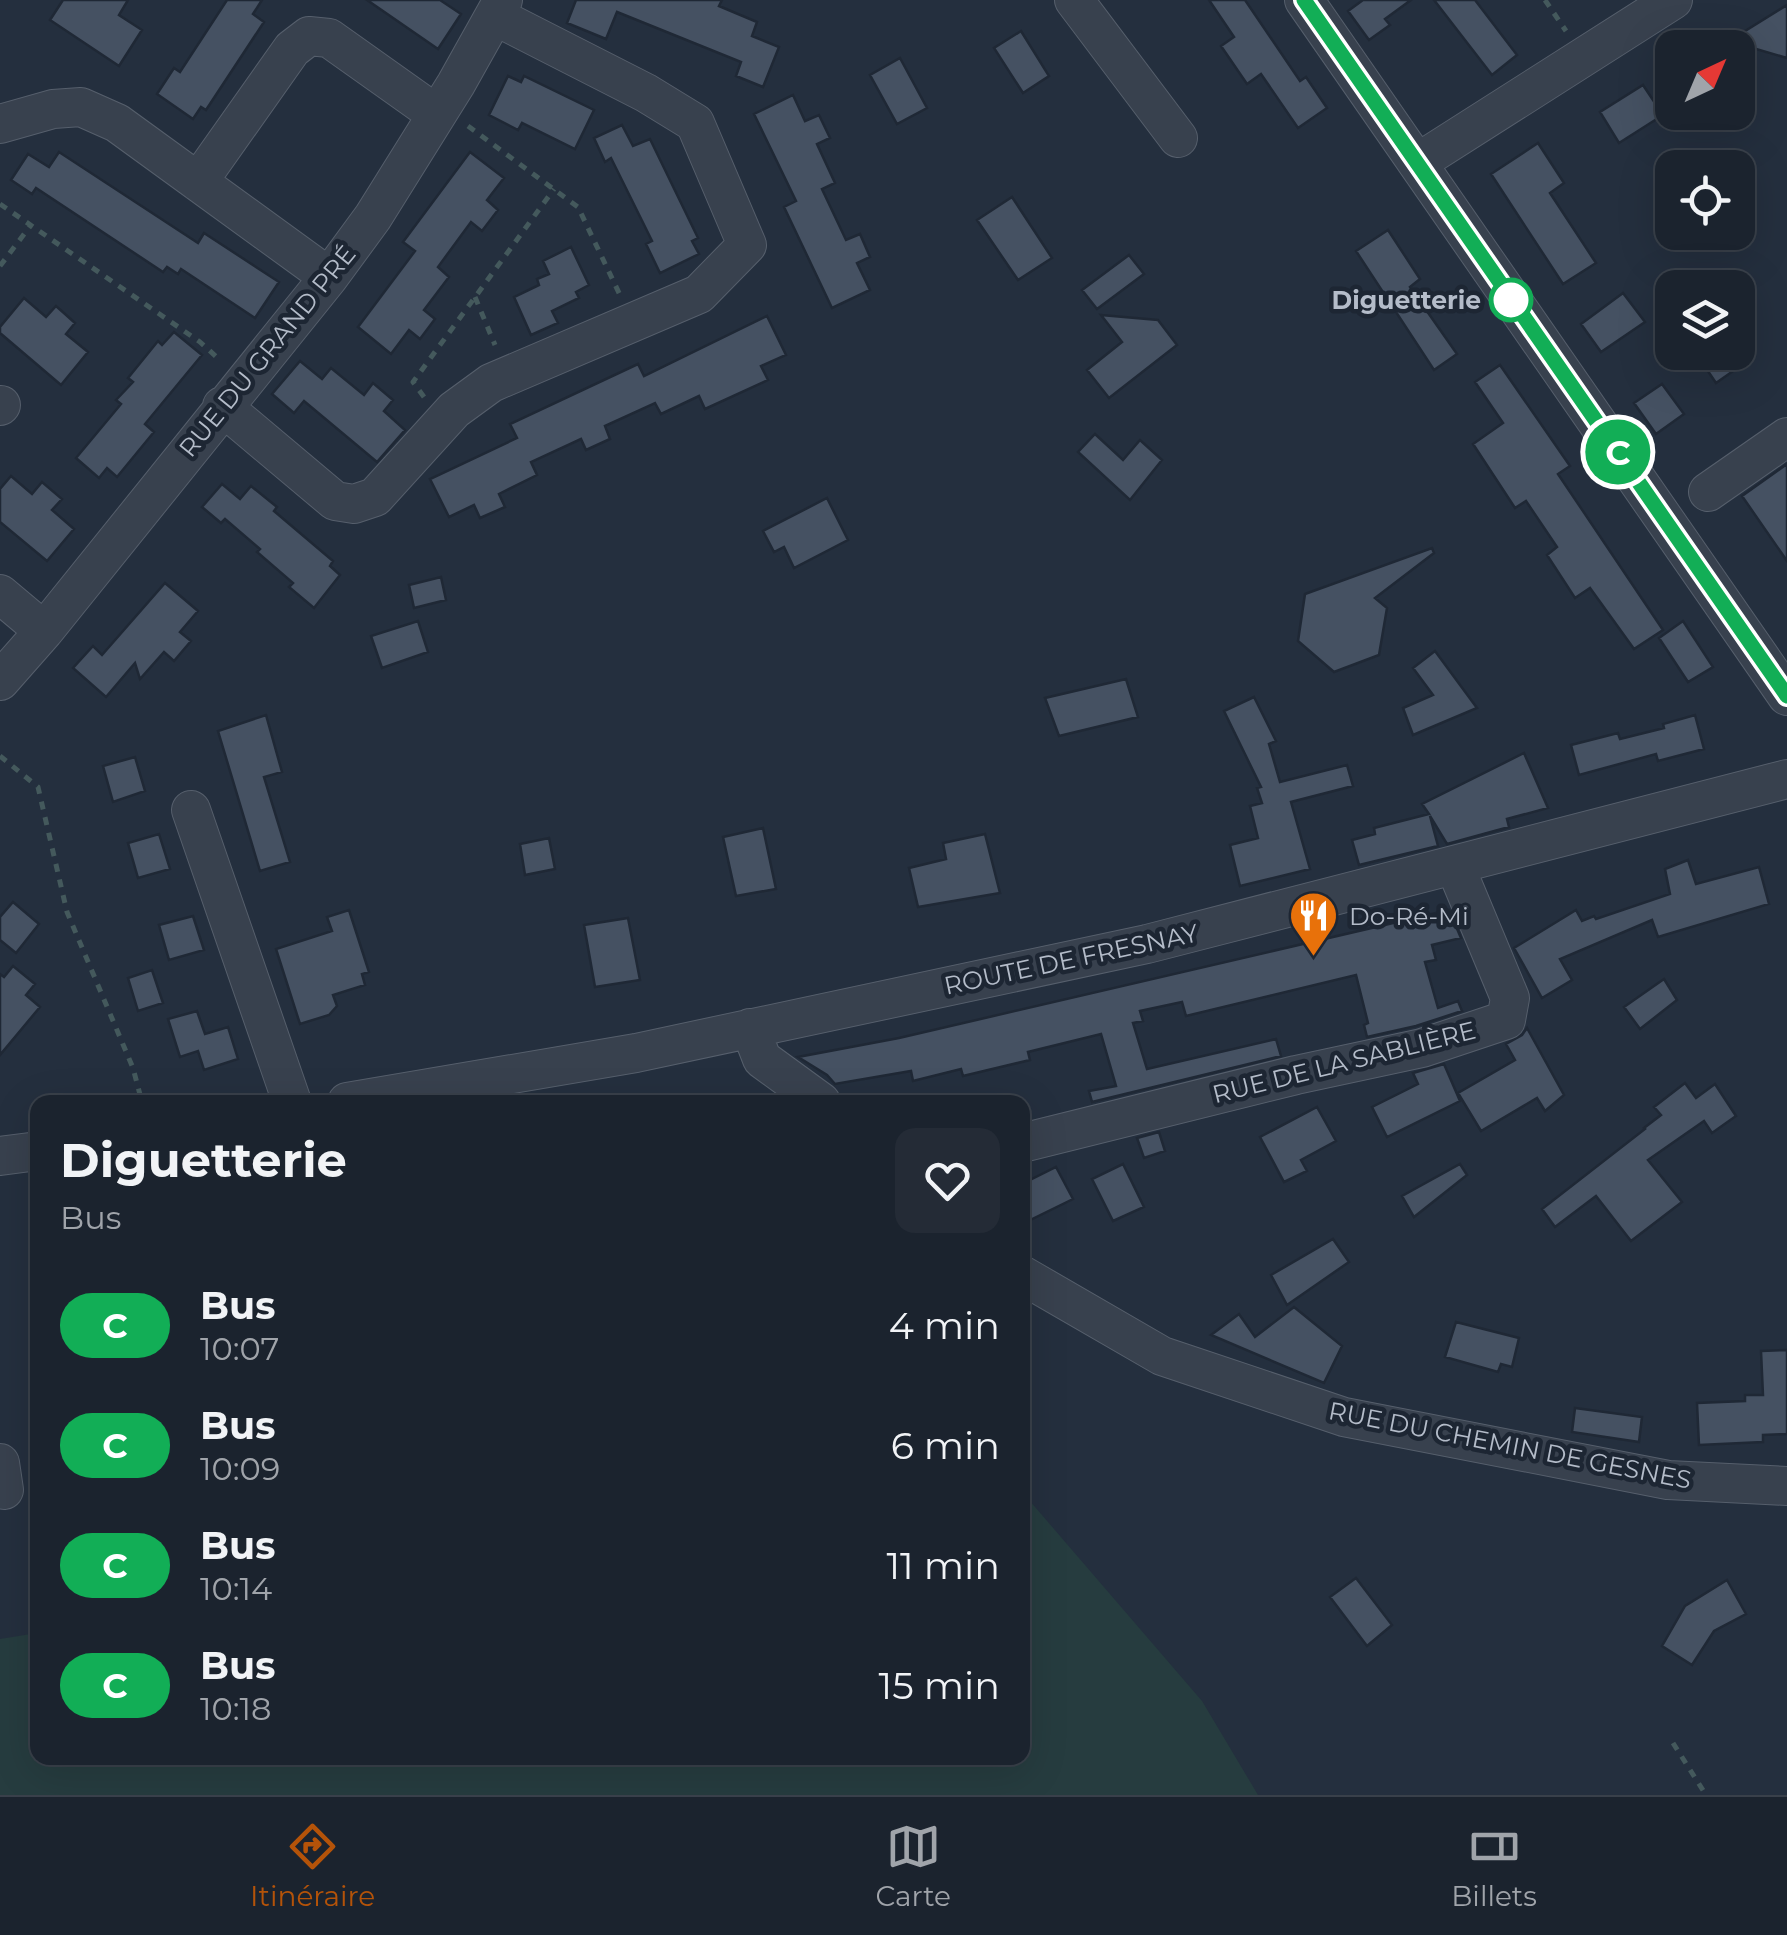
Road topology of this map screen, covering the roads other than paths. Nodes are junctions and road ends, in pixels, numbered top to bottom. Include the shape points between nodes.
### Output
1 (1074, 0) edge
2 (1304, 0) edge
3 (1672, 0) edge
4 (499, 8) edge
5 (439, 110) junction
6 (0, 124) edge
7 (1178, 138) dead end
8 (1417, 164) junction
9 (198, 182) junction
10 (329, 276) junction
11 (233, 393) junction
12 (1787, 438) edge
13 (1708, 492) dead end
14 (0, 594) edge
15 (44, 632) junction
16 (0, 681) edge
17 (1787, 696) edge
18 (1787, 778) edge
19 (191, 810) dead end
20 (1455, 866) junction
21 (750, 1028) junction
22 (290, 1095) edge
23 (388, 1095) edge
24 (811, 1095) edge
25 (1030, 1141) edge
26 (30, 1152) edge
27 (0, 1156) edge
28 (1030, 1280) edge
29 (1787, 1486) edge

1 - 7 street
2 - 8 street
3 - 8 street
4 - 5 street, RUE DU GRAND PRÉ
4 - 11 street via 696,123 746,245 698,294 470,395 375,498 335,501
5 - 9 street via 329,38 310,36 292,48
5 - 10 street, RUE DU GRAND PRÉ
6 - 9 street via 81,107 116,123
8 - 17 street
9 - 10 street
10 - 11 street, RUE DU GRAND PRÉ
11 - 15 street, RUE DU GRAND PRÉ
12 - 13 street
14 - 15 street
15 - 16 street, RUE DU GRAND PRÉ
18 - 20 street, ROUTE DE FRESNAY
19 - 22 street
20 - 21 street, ROUTE DE FRESNAY via 1146,944
20 - 25 street, RUE DE LA SABLIÈRE via 1510,998 1506,1020 1422,1048
21 - 23 street, ROUTE DE FRESNAY
21 - 24 street via 762,1060
26 - 27 street
28 - 29 street, RUE DU CHEMIN DE GESNES via 1162,1356 1344,1417 1668,1480

